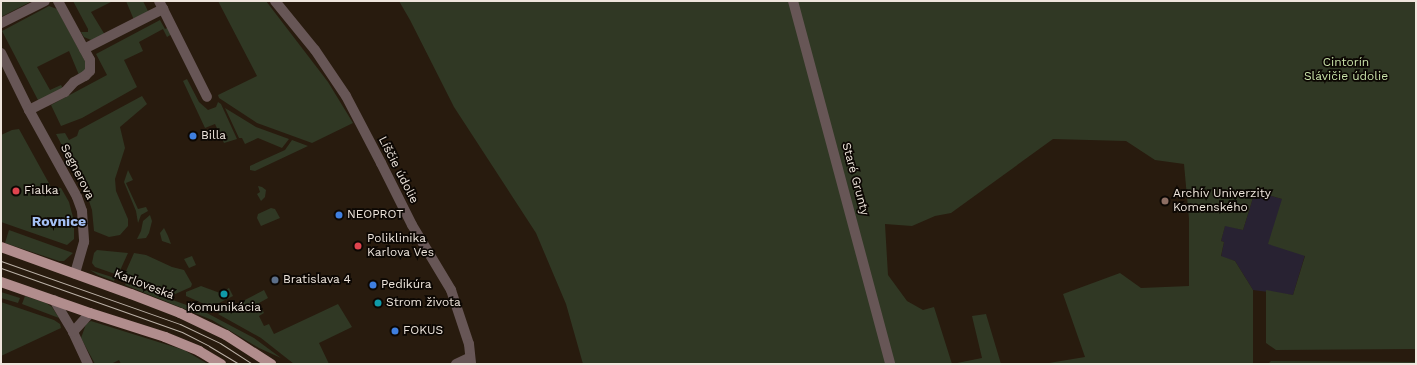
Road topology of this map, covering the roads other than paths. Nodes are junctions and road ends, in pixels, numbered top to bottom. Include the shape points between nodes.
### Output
1 (45, 1) edge
2 (58, 1) edge
3 (275, 1) edge
4 (793, 1) edge
5 (161, 5) edge
6 (1, 23) edge
7 (84, 49) junction
8 (1, 53) edge
9 (208, 97) dead end
10 (29, 110) junction
11 (1, 247) edge
12 (75, 274) junction
13 (1, 282) edge
14 (54, 300) junction
15 (90, 313) junction
16 (73, 332) junction
17 (470, 361) edge
18 (88, 364) edge
19 (222, 364) edge
20 (271, 364) edge
21 (456, 364) edge
22 (890, 364) edge

1 - 6 street
2 - 7 street
3 - 17 street, Líščie údolie via 315,50 346,96 412,225 450,290 468,344
4 - 22 street, Staré Grunty
5 - 7 street
5 - 9 street
7 - 10 street via 91,64 90,71 65,92
8 - 10 street, Segnerova
10 - 12 street, Segnerova via 77,198 82,212 84,242
11 - 12 main road, Karloveská
12 - 20 main road, Karloveská via 206,324
13 - 14 main road
14 - 15 main road
14 - 16 street
15 - 16 street
15 - 19 main road via 182,343
16 - 18 street
17 - 21 street

